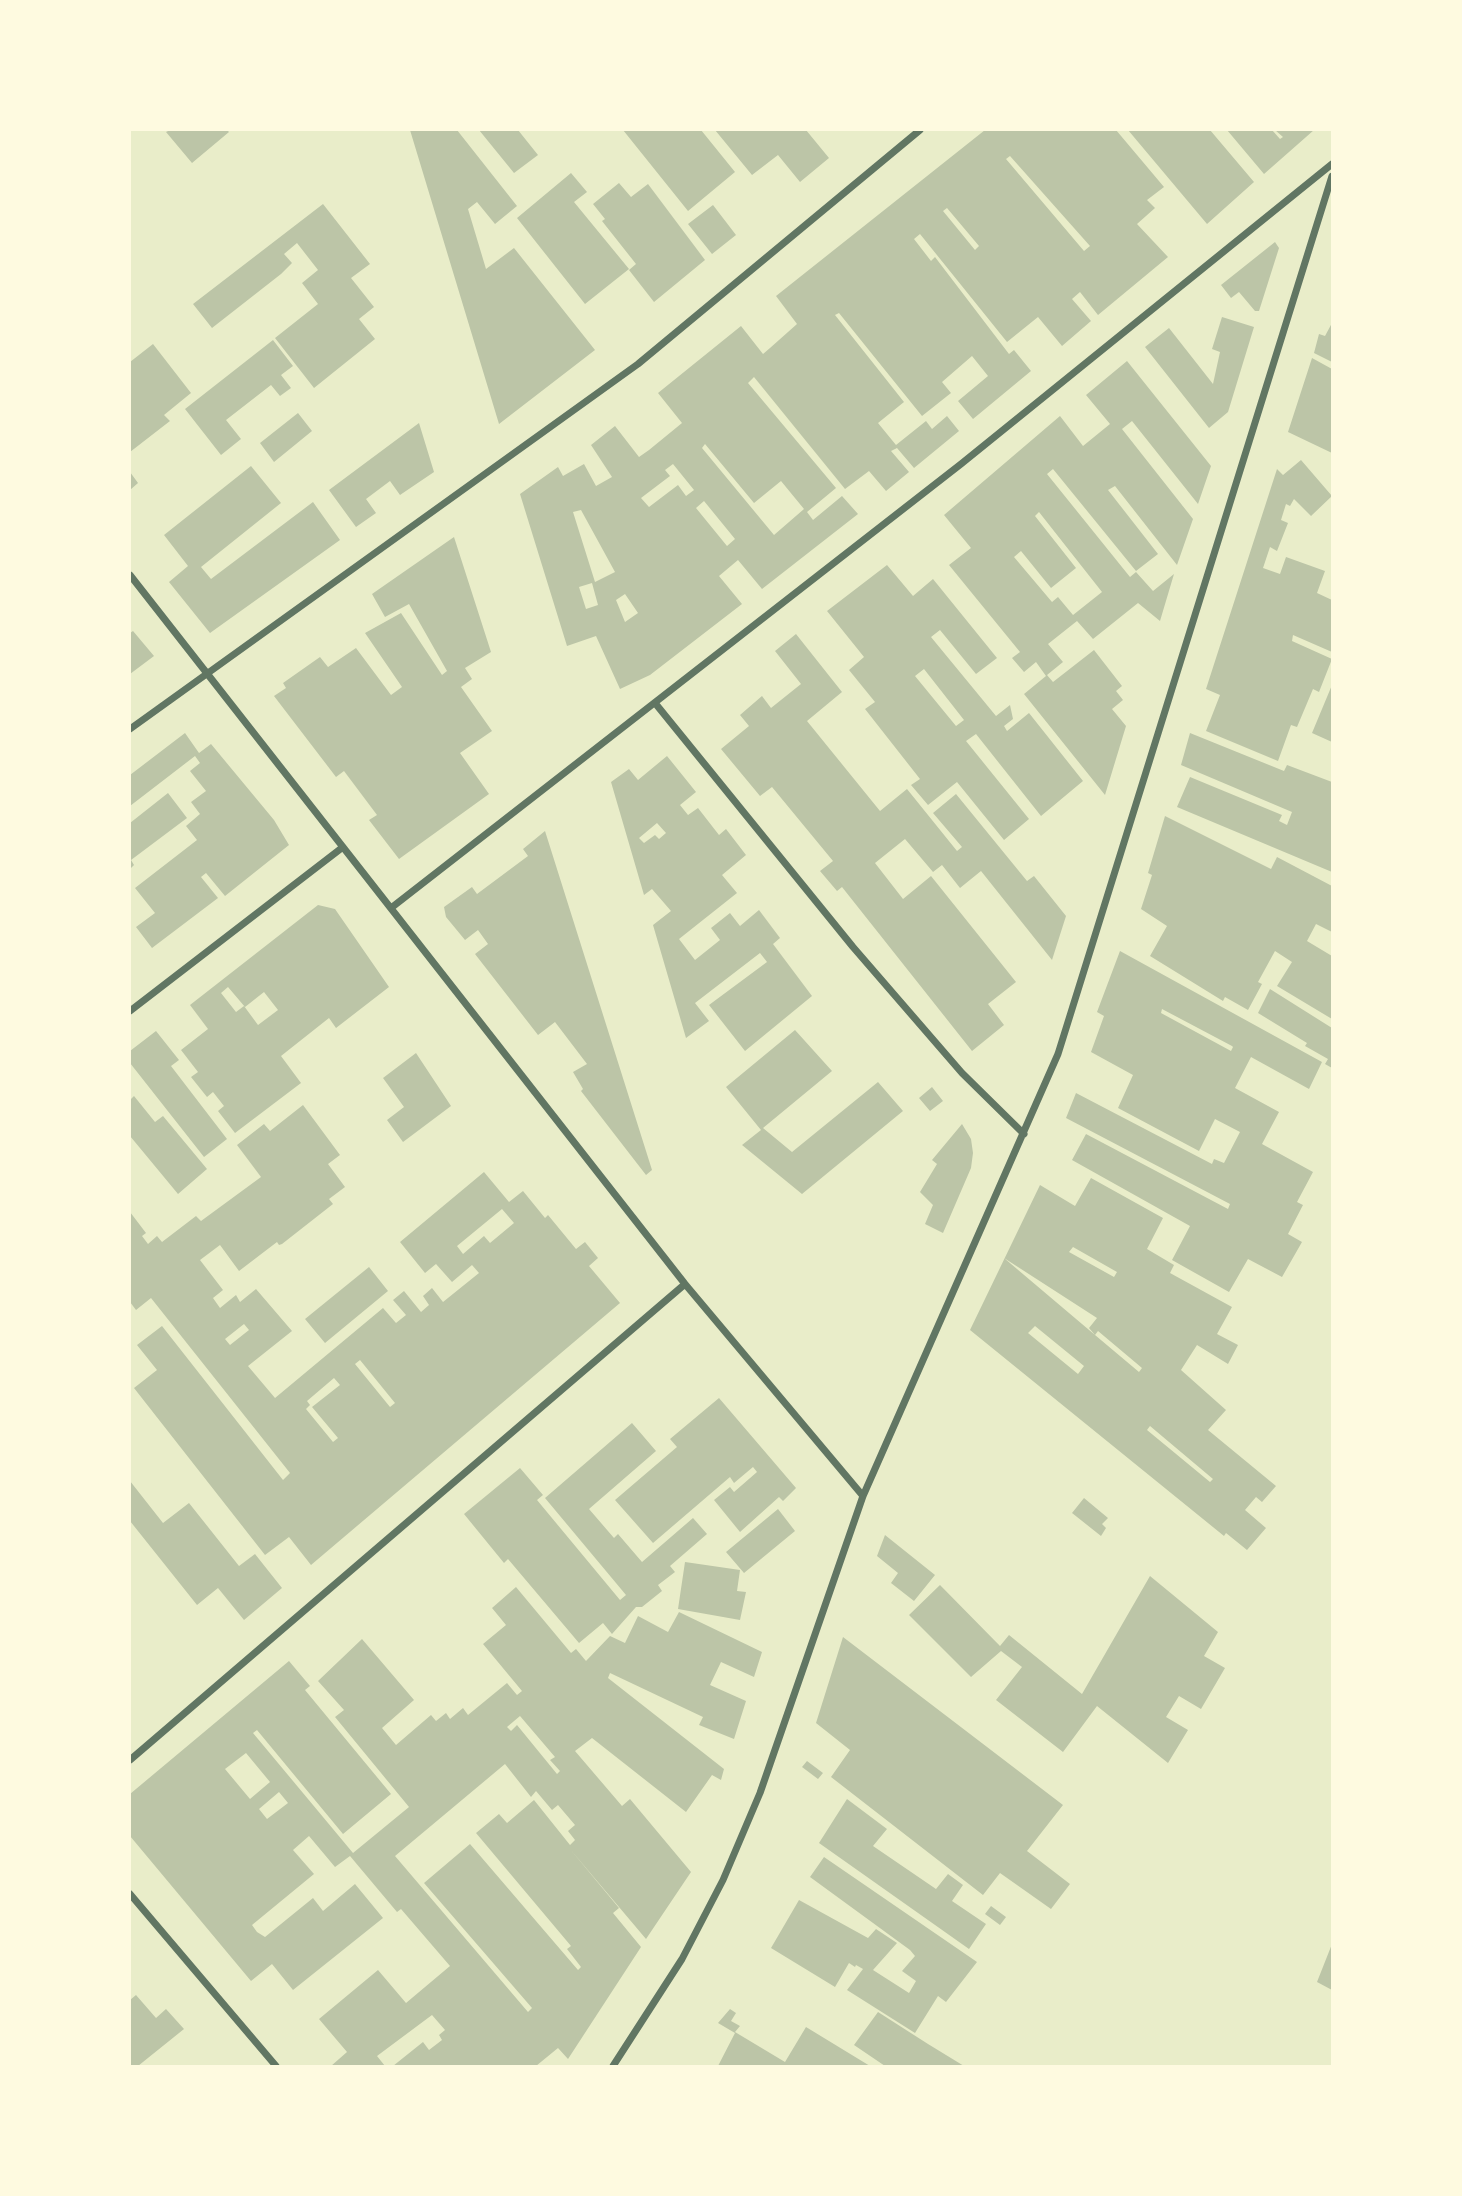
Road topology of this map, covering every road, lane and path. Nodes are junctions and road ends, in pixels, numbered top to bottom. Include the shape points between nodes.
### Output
1 (920, 130) edge
2 (1332, 164) edge
3 (1332, 176) edge
4 (130, 575) edge
5 (206, 672) junction
6 (655, 703) junction
7 (130, 729) edge
8 (343, 846) junction
9 (391, 908) junction
10 (130, 1011) edge
11 (1024, 1134) junction
12 (685, 1284) junction
13 (863, 1496) junction
14 (130, 1760) edge
15 (130, 1894) edge
16 (276, 2067) edge
17 (613, 2067) edge

1 - 5 street via 638,364
2 - 6 street via 961,464
3 - 11 street via 1058,1054
4 - 5 street
5 - 7 street
5 - 8 street
6 - 9 street
6 - 11 street via 853,947 962,1073
8 - 9 street
8 - 10 street
9 - 12 street
11 - 13 street
12 - 13 street
12 - 14 street
13 - 17 street via 739,1843 682,1959
15 - 16 street

